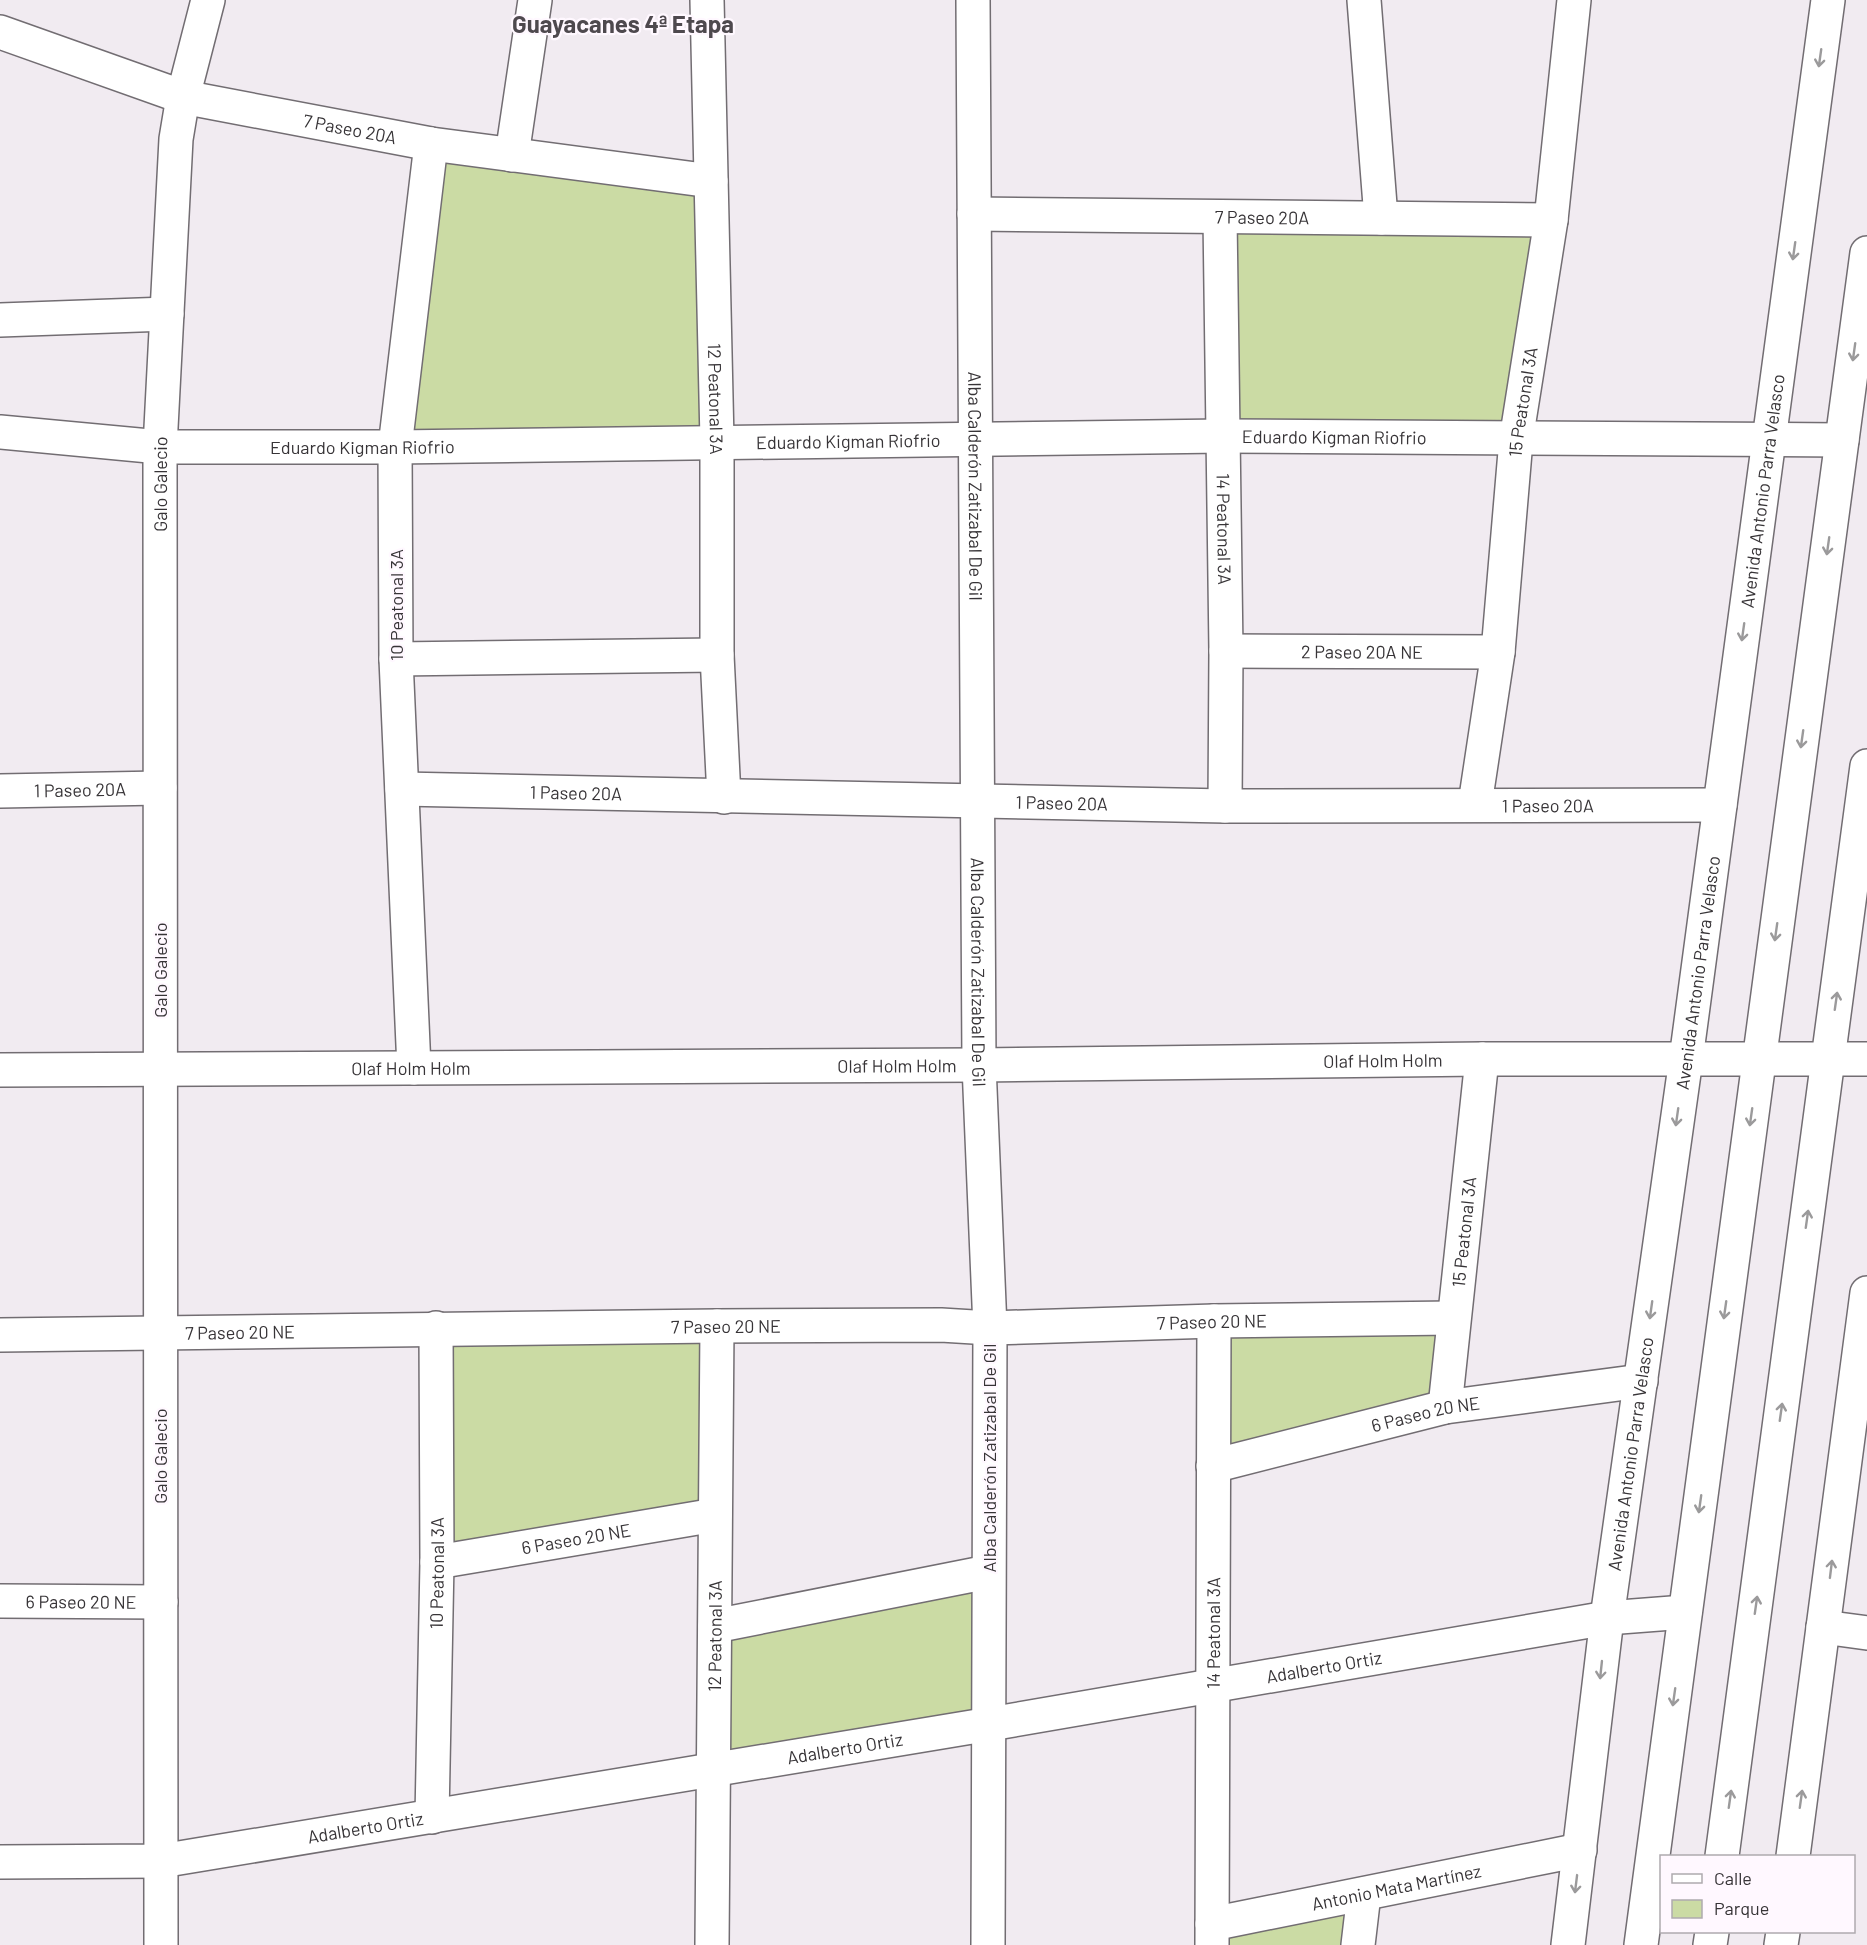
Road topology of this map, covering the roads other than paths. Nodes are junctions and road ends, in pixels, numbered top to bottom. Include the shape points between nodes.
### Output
1 (208, 0) edge
2 (535, 0) edge
3 (708, 0) edge
4 (973, 0) edge
5 (1364, 0) edge
6 (1574, 0) edge
7 (1828, 0) edge
8 (0, 32) edge
9 (183, 97) junction
10 (431, 144) junction
11 (512, 155) junction
12 (711, 181) junction
13 (974, 214) junction
14 (1220, 217) junction
15 (1381, 218) junction
16 (1551, 220) junction
17 (1867, 253) edge
18 (167, 314) junction
19 (0, 320) edge
20 (0, 432) edge
21 (1223, 436) junction
22 (975, 438) junction
23 (1516, 440) junction
24 (1842, 440) junction
25 (717, 441) junction
26 (1768, 441) junction
27 (160, 447) junction
28 (395, 447) junction
29 (1226, 651) junction
30 (1498, 652) junction
31 (717, 655) junction
32 (396, 659) junction
33 (1867, 766) edge
34 (160, 788) junction
35 (402, 789) junction
36 (0, 791) edge
37 (724, 797) junction
38 (980, 802) junction
39 (1475, 804) junction
40 (1720, 805) junction
41 (1225, 806) junction
42 (1482, 1059) junction
43 (1686, 1059) junction
44 (1759, 1059) junction
45 (1828, 1059) junction
46 (1867, 1059) edge
47 (980, 1065) junction
48 (414, 1068) junction
49 (0, 1070) edge
50 (161, 1070) junction
51 (1867, 1293) edge
52 (1453, 1318) junction
53 (1214, 1321) junction
54 (717, 1326) junction
55 (436, 1328) junction
56 (990, 1328) junction
57 (159, 1334) junction
58 (0, 1335) edge
59 (1641, 1380) junction
60 (1445, 1407) junction
61 (1213, 1466) junction
62 (715, 1515) junction
63 (437, 1562) junction
64 (988, 1572) junction
65 (0, 1601) edge
66 (161, 1602) junction
67 (1685, 1612) junction
68 (1606, 1618) junction
69 (715, 1626) junction
70 (1823, 1627) junction
71 (1867, 1633) edge
72 (1213, 1685) junction
73 (990, 1724) junction
74 (712, 1769) junction
75 (432, 1817) junction
76 (1580, 1850) junction
77 (1722, 1855) edge
78 (1793, 1855) edge
79 (160, 1861) junction
80 (0, 1862) edge
81 (1364, 1894) junction
82 (1212, 1935) edge
83 (161, 1945) edge
84 (712, 1945) edge
85 (988, 1945) edge
86 (1358, 1945) edge
87 (1568, 1945) edge
88 (1641, 1945) edge

1 - 9 street, Galo Galecio
2 - 11 street
3 - 12 street, 12 Peatonal 3A
4 - 13 street, Alba Calderón Zatizabal De Gil
5 - 15 street
6 - 16 street, 15 Peatonal 3A
7 -> 26 street, Avenida Antonio Parra Velasco
8 - 9 street, 7 Paseo 20A
9 - 10 street, 7 Paseo 20A
9 - 18 street, Galo Galecio via 176,139
10 - 11 street, 7 Paseo 20A
10 - 28 street, 10 Peatonal 3A
11 - 12 street, 7 Paseo 20A
12 - 25 street, 12 Peatonal 3A
13 - 14 street, 7 Paseo 20A
13 - 22 street, Alba Calderón Zatizabal De Gil
14 - 15 street, 7 Paseo 20A
14 - 21 street, 14 Peatonal 3A
15 - 16 street, 7 Paseo 20A
16 - 23 street, 15 Peatonal 3A
17 -> 24 street
18 - 19 street
18 - 27 street, Galo Galecio
20 - 27 street, Eduardo Kigman Riofrio
21 - 22 street, Eduardo Kigman Riofrio
21 - 23 street, Eduardo Kigman Riofrio
21 - 29 street, 14 Peatonal 3A
22 - 25 street, Eduardo Kigman Riofrio
22 - 38 street, Alba Calderón Zatizabal De Gil
23 - 26 street, Eduardo Kigman Riofrio
23 - 30 street, 15 Peatonal 3A
24 - 26 street, Eduardo Kigman Riofrio
24 -> 44 street
25 - 28 street, Eduardo Kigman Riofrio
25 - 31 street, 12 Peatonal 3A
26 -> 40 street, Avenida Antonio Parra Velasco
27 - 28 street, Eduardo Kigman Riofrio
27 - 34 street, Galo Galecio
28 - 32 street, 10 Peatonal 3A
29 - 30 street, 2 Paseo 20A NE
29 - 41 street, 14 Peatonal 3A
30 - 39 street, 15 Peatonal 3A
31 - 32 street
31 - 37 street, 12 Peatonal 3A
32 - 35 street, 10 Peatonal 3A
45 -> 33 street
34 - 36 street, 1 Paseo 20A
34 - 50 street, Galo Galecio
35 - 37 street, 1 Paseo 20A
35 - 48 street, 10 Peatonal 3A
37 - 38 street, 1 Paseo 20A
38 - 41 street, 1 Paseo 20A
38 - 47 street, Alba Calderón Zatizabal De Gil
39 - 40 street, 1 Paseo 20A
39 - 41 street, 1 Paseo 20A
40 - 43 street, Avenida Antonio Parra Velasco
42 - 43 street, Olaf Holm Holm
42 - 47 street, Olaf Holm Holm
42 - 52 street, 15 Peatonal 3A
43 - 44 street, Olaf Holm Holm
43 -> 59 street, Avenida Antonio Parra Velasco
44 - 45 street, Olaf Holm Holm
44 -> 67 street
45 - 46 street, Olaf Holm Holm
77 -> 45 street
47 - 48 street, Olaf Holm Holm
47 - 56 street, Alba Calderón Zatizabal De Gil
48 - 50 street, Olaf Holm Holm
49 - 50 street, Olaf Holm Holm
50 - 57 street, Galo Galecio
70 -> 51 street
52 - 53 street, 7 Paseo 20 NE
52 - 60 street, 15 Peatonal 3A
53 - 56 street, 7 Paseo 20 NE
53 - 61 street, 14 Peatonal 3A
54 - 55 street, 7 Paseo 20 NE
54 - 56 street, 7 Paseo 20 NE
54 - 62 street, 12 Peatonal 3A
55 - 57 street, 7 Paseo 20 NE
55 - 63 street, 10 Peatonal 3A
56 - 64 street, Alba Calderón Zatizabal De Gil
57 - 58 street, 7 Paseo 20 NE
57 - 66 street, Galo Galecio
59 - 60 street, 6 Paseo 20 NE
59 - 68 street, Avenida Antonio Parra Velasco
60 - 61 street, 6 Paseo 20 NE
61 - 72 street, 14 Peatonal 3A
62 - 63 street, 6 Paseo 20 NE
62 - 69 street, 12 Peatonal 3A
63 - 75 street, 10 Peatonal 3A
64 - 69 street
64 - 73 street, Alba Calderón Zatizabal De Gil
65 - 66 street, 6 Paseo 20 NE
66 - 79 street, Galo Galecio
67 - 68 street, Adalberto Ortiz
67 -> 88 street
68 - 72 street, Adalberto Ortiz
68 -> 76 street, Avenida Antonio Parra Velasco
69 - 74 street, 12 Peatonal 3A
70 - 71 street
78 -> 70 street
72 - 73 street, Adalberto Ortiz
72 - 82 street, 14 Peatonal 3A
73 - 74 street, Adalberto Ortiz
73 - 85 street, Alba Calderón Zatizabal De Gil
74 - 75 street, Adalberto Ortiz
74 - 84 street, 12 Peatonal 3A
75 - 79 street, Adalberto Ortiz
76 - 81 street, Antonio Mata Martínez
76 -> 87 street, Avenida Antonio Parra Velasco
79 - 80 street, Adalberto Ortiz
79 - 83 street, Galo Galecio
81 - 82 street, Antonio Mata Martínez
81 - 86 street

